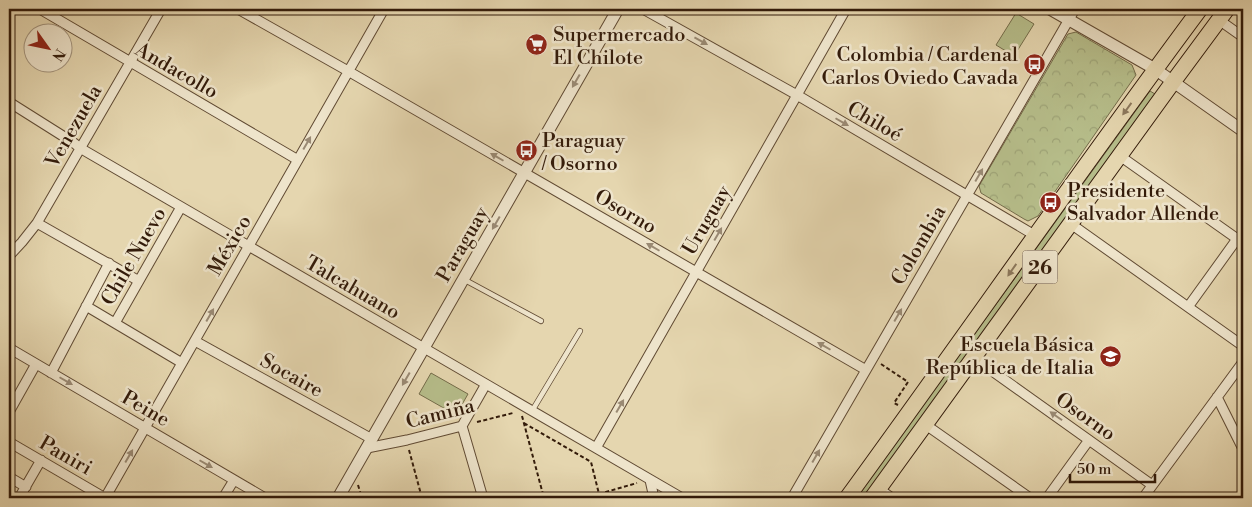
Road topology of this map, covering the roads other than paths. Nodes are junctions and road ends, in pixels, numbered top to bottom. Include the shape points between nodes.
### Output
1 (40, 9) edge
2 (161, 9) edge
3 (238, 9) edge
4 (384, 9) edge
5 (618, 9) edge
6 (643, 9) edge
7 (846, 9) edge
8 (1050, 9) edge
9 (1075, 9) edge
10 (1200, 9) edge
11 (1223, 14) edge
12 (1069, 20) junction
13 (1243, 37) edge
14 (130, 62) junction
15 (1155, 69) junction
16 (348, 71) junction
17 (1173, 82) junction
18 (797, 95) junction
19 (9, 102) edge
20 (1242, 126) edge
21 (80, 148) junction
22 (1120, 156) junction
23 (298, 160) junction
24 (524, 173) junction
25 (967, 195) junction
26 (181, 207) junction
27 (37, 223) junction
28 (1071, 224) junction
29 (1243, 230) edge
30 (1036, 236) junction
31 (1240, 241) edge
32 (248, 246) junction
33 (9, 256) edge
34 (109, 263) junction
35 (696, 272) junction
36 (464, 279) junction
37 (139, 281) junction
38 (86, 306) junction
39 (1188, 307) junction
40 (541, 321) dead end
41 (115, 323) junction
42 (580, 331) dead end
43 (195, 341) junction
44 (1243, 346) edge
45 (9, 348) edge
46 (424, 348) junction
47 (974, 358) junction
48 (1243, 362) edge
49 (182, 363) junction
50 (36, 364) junction
51 (866, 370) junction
52 (51, 373) junction
53 (486, 384) junction
54 (1217, 397) junction
55 (532, 411) junction
56 (9, 412) edge
57 (926, 425) junction
58 (462, 426) junction
59 (145, 428) junction
60 (1089, 440) junction
61 (9, 442) edge
62 (370, 444) junction
63 (596, 448) junction
64 (1243, 449) edge
65 (41, 460) junction
66 (9, 477) edge
67 (234, 480) junction
68 (650, 480) junction
69 (1152, 485) junction
70 (26, 487) junction
71 (876, 493) edge
72 (19, 498) edge
73 (105, 498) edge
74 (223, 498) edge
75 (265, 498) edge
76 (338, 498) edge
77 (483, 498) edge
78 (654, 498) edge
79 (682, 498) edge
80 (792, 498) edge
81 (847, 498) edge
82 (892, 498) edge
83 (1030, 498) edge
84 (1047, 498) edge
85 (1143, 498) edge

1 - 14 street, Andacollo
2 - 14 street, Venezuela
3 - 16 street, Osorno
4 - 16 street, México
5 -> 24 street, Paraguay
6 -> 18 street, Chiloé
7 - 18 street, Uruguay
8 - 12 street
9 - 12 street, Colombia
10 - 15 highway, 26
11 - 13 street
11 - 17 highway, 26
12 - 15 street
25 -> 12 street, Colombia
14 - 21 street, Venezuela
14 - 23 street, Andacollo
15 - 17 street
15 -> 30 highway, 26
23 -> 16 street, México
24 -> 16 street, Osorno
17 - 20 street
17 - 22 highway, 26
18 -> 25 street, Chiloé
35 -> 18 street, Uruguay
19 - 21 street, Talcahuano
21 - 26 street, Talcahuano
21 - 27 street, Venezuela
22 - 28 highway, 26
22 - 31 street
23 - 32 street, México
35 -> 24 street, Osorno
24 -> 36 street, Paraguay
25 - 30 street, Chiloé
51 -> 25 street, Colombia
26 - 32 street, Talcahuano
26 - 37 street, Chile Nuevo
27 - 33 street, Venezuela
27 - 34 street
28 - 39 street
28 - 47 highway, 26
29 - 31 street
30 -> 81 highway, 26
31 - 39 street
43 -> 32 street, México
32 - 46 street, Talcahuano
34 - 37 street
34 - 38 street, Chile Nuevo
51 -> 35 street, Osorno
63 -> 35 street, Uruguay
36 - 40 lane
36 - 46 street, Paraguay
37 - 41 street, Chile Nuevo
38 - 41 street
38 - 52 street, Chile Nuevo
39 - 44 street
41 - 49 street
42 - 55 lane
43 - 49 street, México
43 - 62 street, Socaire
45 - 50 street, Peine
46 - 53 street, Talcahuano
46 -> 62 street, Paraguay
47 - 57 highway, 26
60 -> 47 street, Osorno
48 - 54 street
49 - 59 street, México
50 - 52 street, Peine
50 - 56 street
80 -> 51 street, Colombia
52 -> 59 street, Peine
53 - 55 street, Talcahuano
53 - 58 street
54 - 64 street
54 - 69 street
55 - 63 street, Talcahuano
57 - 71 highway, 26
57 - 83 street
58 - 62 street, Camiña via 407,440
58 - 77 street
59 -> 67 street, Peine
73 -> 59 street, México
60 - 69 street, Osorno
60 - 84 street
61 - 65 street, Paniri
62 - 76 street, Paraguay
63 - 68 street, Talcahuano
65 - 70 street
65 - 73 street, Paniri
66 - 70 street
67 - 74 street
67 - 75 street, Peine
68 - 78 street
68 - 79 street, Talcahuano
69 - 85 street
70 - 72 street
71 - 82 street

